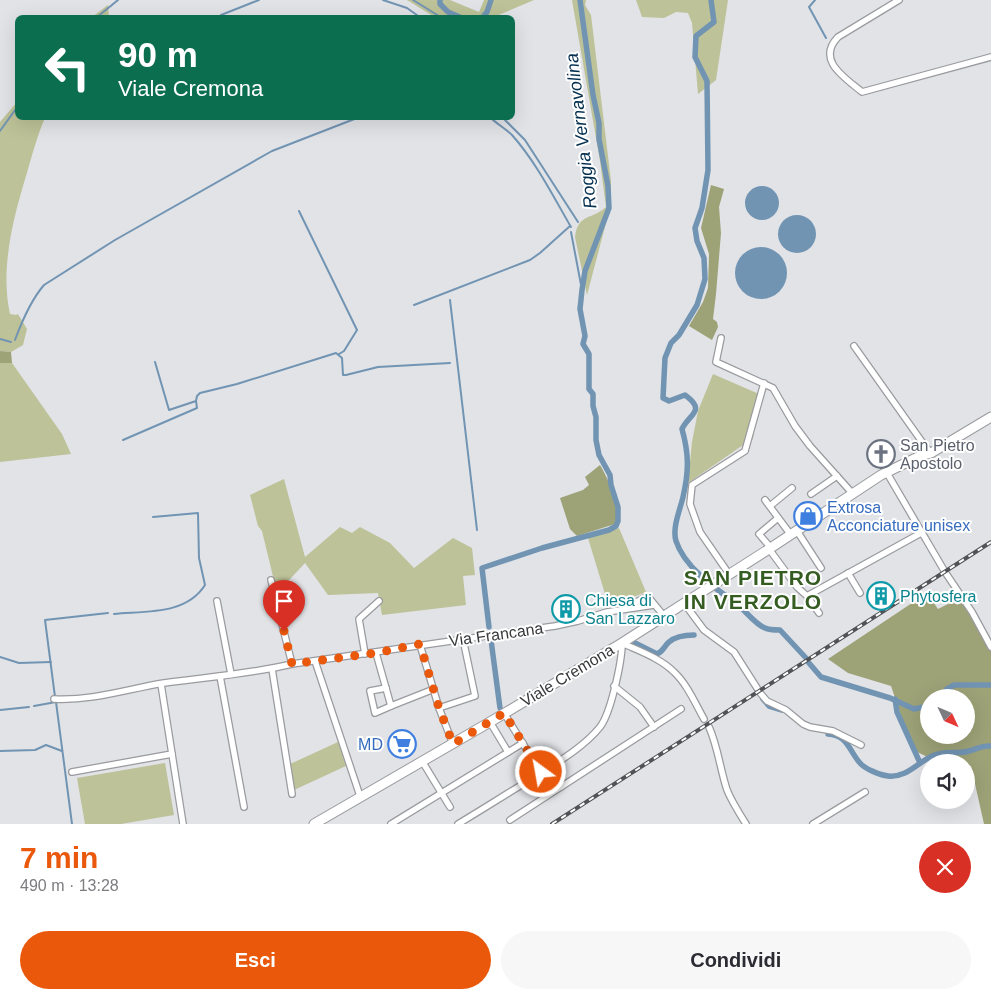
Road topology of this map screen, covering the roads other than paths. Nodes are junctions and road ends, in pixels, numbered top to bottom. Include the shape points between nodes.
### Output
1 (899, 0) edge
2 (991, 56) edge
3 (721, 338) dead end
4 (854, 346) dead end
5 (764, 384) junction
6 (991, 417) edge
7 (932, 452) junction
8 (887, 473) junction
9 (837, 476) junction
10 (792, 488) dead end
11 (811, 494) dead end
12 (853, 494) junction
13 (765, 500) dead end
14 (770, 506) junction
15 (778, 518) junction
16 (794, 533) junction
17 (921, 533) junction
18 (770, 549) junction
19 (821, 568) dead end
20 (848, 573) junction
21 (729, 574) junction
22 (272, 580) dead end
23 (860, 593) dead end
24 (807, 596) junction
25 (217, 601) dead end
26 (379, 601) dead end
27 (684, 603) junction
28 (654, 605) junction
29 (625, 608) junction
30 (819, 613) dead end
31 (664, 616) junction
32 (463, 639) junction
33 (622, 643) junction
34 (420, 644) junction
35 (991, 647) edge
36 (376, 653) junction
37 (365, 654) junction
38 (315, 661) junction
39 (292, 664) junction
40 (272, 669) junction
41 (231, 674) junction
42 (220, 676) junction
43 (161, 684) junction
44 (614, 686) junction
45 (386, 688) junction
46 (757, 688) dead end
47 (434, 689) junction
48 (761, 694) dead end
49 (54, 699) dead end
50 (391, 706) junction
51 (439, 708) junction
52 (681, 709) dead end
53 (504, 713) junction
54 (704, 718) dead end
55 (490, 722) junction
56 (654, 727) junction
57 (709, 727) dead end
58 (523, 743) junction
59 (453, 744) junction
60 (861, 746) dead end
61 (508, 752) junction
62 (172, 754) junction
63 (422, 761) junction
64 (550, 767) junction
65 (72, 772) dead end
66 (541, 772) junction
67 (560, 788) junction
68 (866, 792) dead end
69 (442, 793) junction
70 (292, 794) dead end
71 (360, 796) junction
72 (244, 807) dead end
73 (450, 807) dead end
74 (510, 820) dead end
75 (183, 824) edge
76 (314, 824) edge
77 (391, 824) edge
78 (458, 824) edge
79 (746, 824) edge
80 (813, 824) edge

1 - 2 street via 831,44 830,59 837,70 862,92
3 - 5 street via 716,362
4 - 7 street
5 - 9 street via 774,388 795,426
5 - 21 street via 745,451 692,485 690,504 700,532
6 - 7 main road, Viale Cremona
7 - 8 main road, Viale Cremona
8 - 12 main road, Viale Cremona
8 - 17 street
9 - 11 street
9 - 12 street
10 - 14 street
12 - 16 main road, Viale Cremona
13 - 14 street
14 - 15 street
15 - 16 street
15 - 18 street via 759,534
16 - 18 main road, Viale Cremona
16 - 19 street
17 - 20 street
17 - 35 street
18 - 21 main road, Viale Cremona
18 - 24 street
20 - 23 street
20 - 24 street
21 - 27 main road, Viale Cremona
22 - 39 street
24 - 30 street
25 - 41 street
26 - 37 street via 359,619
27 - 31 main road, Viale Cremona
27 - 46 street via 704,630 734,652
28 - 29 street, Via Francana
28 - 29 street, Via Francana via 650,598
28 - 31 street, Via Francana
29 - 32 street, Via Francana via 578,621
31 - 33 main road, Viale Cremona
32 - 34 street, Via Francana
32 - 51 street via 476,696
33 - 44 street
33 - 53 main road, Viale Cremona
33 - 54 street via 662,662 675,672
34 - 36 street, Via Francana
34 - 47 street
36 - 37 street, Via Francana
36 - 45 street
37 - 38 street, Via Francana
38 - 39 street, Via Francana
38 - 71 street
39 - 40 street, Via Francana
40 - 41 street, Via Francana
40 - 70 street
41 - 42 street, Via Francana
42 - 43 street, Via Francana
42 - 72 street
43 - 49 street, Via Francana via 71,700
43 - 62 street
44 - 56 street via 640,707
44 - 64 street via 601,726
45 - 50 street
45 - 50 street via 370,691 375,713
47 - 50 street
47 - 51 street
48 - 60 street via 803,724 833,731
51 - 59 street
52 - 56 street
53 - 55 main road, Viale Cremona
53 - 58 street
55 - 59 main road, Viale Cremona
55 - 61 street
56 - 67 street
57 - 79 street via 727,789
58 - 61 street
58 - 66 street
59 - 63 main road, Viale Cremona
61 - 69 street
62 - 65 street
62 - 75 street
63 - 69 street
63 - 71 main road, Viale Cremona
64 - 66 street
64 - 67 street
66 - 78 street
67 - 74 street
68 - 80 street
69 - 73 street
69 - 77 street
71 - 76 main road, Viale Cremona

